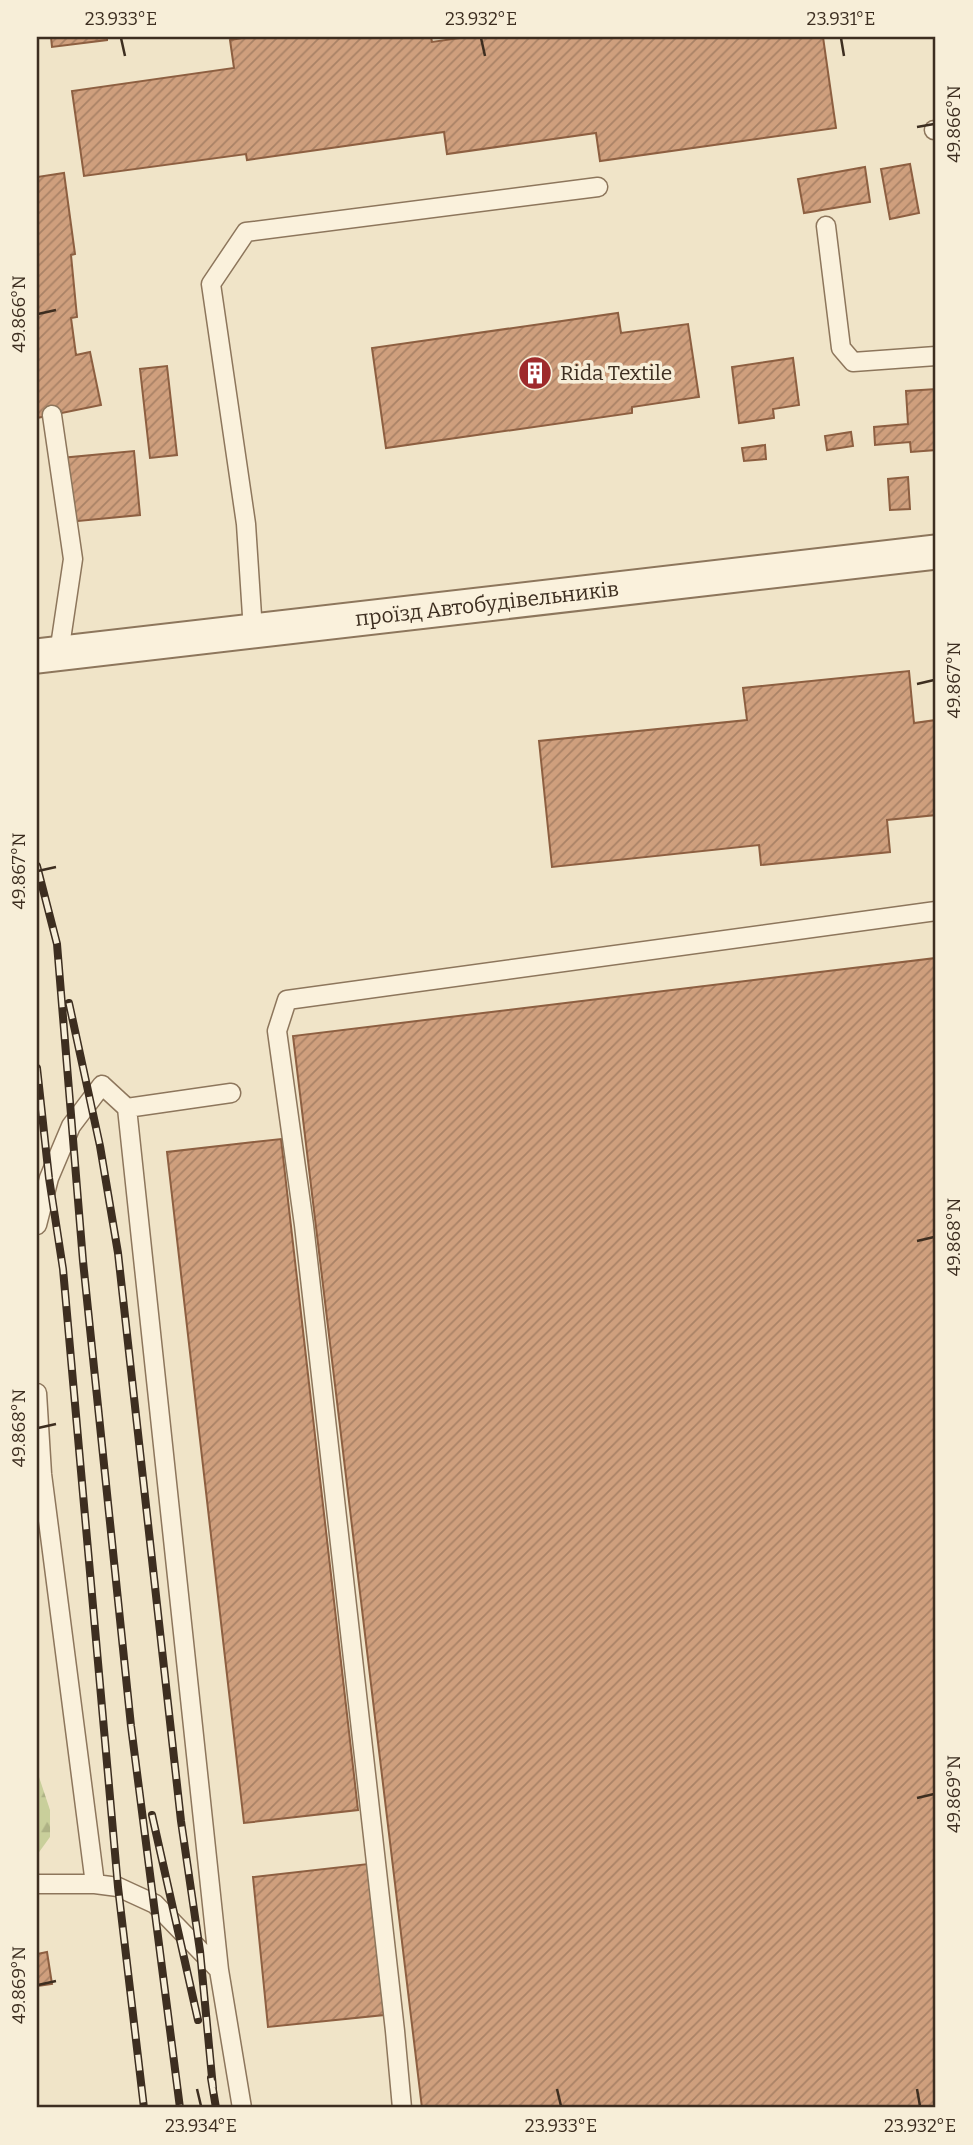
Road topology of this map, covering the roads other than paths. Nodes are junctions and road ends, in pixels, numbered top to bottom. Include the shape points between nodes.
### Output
1 (598, 187) dead end
2 (826, 226) dead end
3 (936, 356) edge
4 (52, 415) dead end
5 (936, 552) edge
6 (253, 631) junction
7 (48, 655) edge
8 (936, 911) edge
9 (231, 1093) dead end
10 (127, 1108) junction
11 (37, 1225) edge
12 (37, 1393) edge
13 (37, 1884) edge
14 (95, 1884) junction
15 (219, 1970) junction
16 (242, 2108) edge
17 (402, 2108) edge

1 - 6 lane via 246,232 211,284 246,524
2 - 3 lane via 841,348 853,362
4 - 7 lane via 72,559
5 - 6 street, проїзд Автобудівельників
6 - 7 street, проїзд Автобудівельників
8 - 17 lane via 287,1000 277,1031 304,1226
9 - 10 lane
10 - 11 lane via 102,1085 90,1099 71,1126 49,1178
10 - 15 lane
12 - 14 lane via 42,1474
13 - 14 lane
14 - 15 lane via 155,1904
15 - 16 lane

